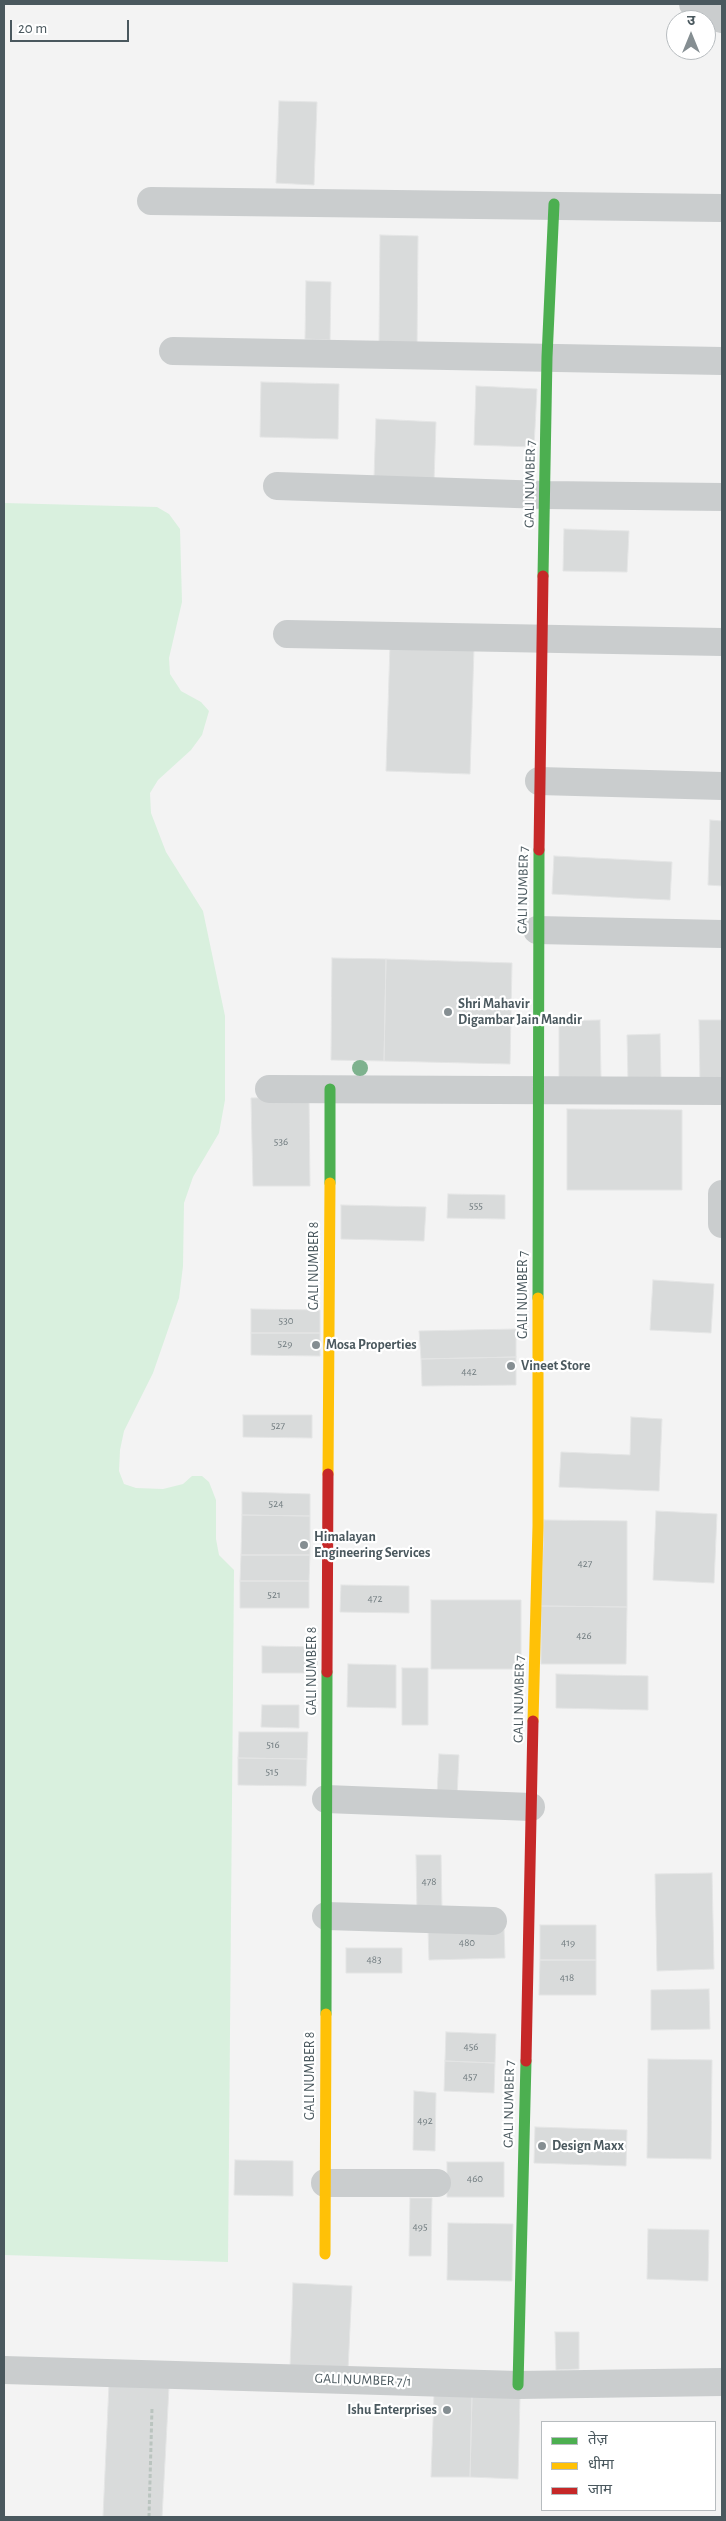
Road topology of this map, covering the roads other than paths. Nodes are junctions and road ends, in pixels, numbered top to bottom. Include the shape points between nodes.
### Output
1 (693, 4) edge
2 (722, 19) edge
3 (151, 200) dead end
4 (554, 204) junction
5 (722, 208) edge
6 (173, 351) dead end
7 (547, 357) junction
8 (722, 361) edge
9 (277, 486) dead end
10 (545, 495) junction
11 (722, 497) edge
12 (287, 634) dead end
13 (541, 638) junction
14 (722, 642) edge
15 (539, 781) junction
16 (722, 786) edge
17 (537, 930) junction
18 (722, 934) edge
19 (269, 1089) dead end
20 (330, 1089) junction
21 (538, 1089) junction
22 (722, 1090) edge
23 (722, 1194) edge
24 (722, 1224) edge
25 (326, 1799) junction
26 (531, 1807) junction
27 (326, 1916) junction
28 (493, 1922) dead end
29 (325, 2183) junction
30 (437, 2183) dead end
31 (325, 2254) dead end
32 (4, 2370) edge
33 (722, 2382) edge
34 (518, 2385) junction

1 - 2 street via 700,13
3 - 4 street
4 - 5 street
4 - 7 street, GALI NUMBER 7
6 - 7 street
7 - 8 street
7 - 10 street, GALI NUMBER 7
9 - 10 street
10 - 11 street
10 - 13 street, GALI NUMBER 7
12 - 13 street
13 - 14 street
13 - 15 street, GALI NUMBER 7
15 - 16 street
15 - 17 street, GALI NUMBER 7
17 - 18 street
17 - 21 street, GALI NUMBER 7
19 - 20 street
20 - 21 street
20 - 25 street, GALI NUMBER 8
21 - 22 street
21 - 26 street, GALI NUMBER 7 via 538,1526
23 - 24 street
25 - 26 street
25 - 27 street, GALI NUMBER 8
26 - 34 street, GALI NUMBER 7
27 - 28 street
27 - 29 street, GALI NUMBER 8
29 - 30 street
29 - 31 street, GALI NUMBER 8
32 - 34 street, GALI NUMBER 7/1
33 - 34 street, GALI NUMBER 7/1

